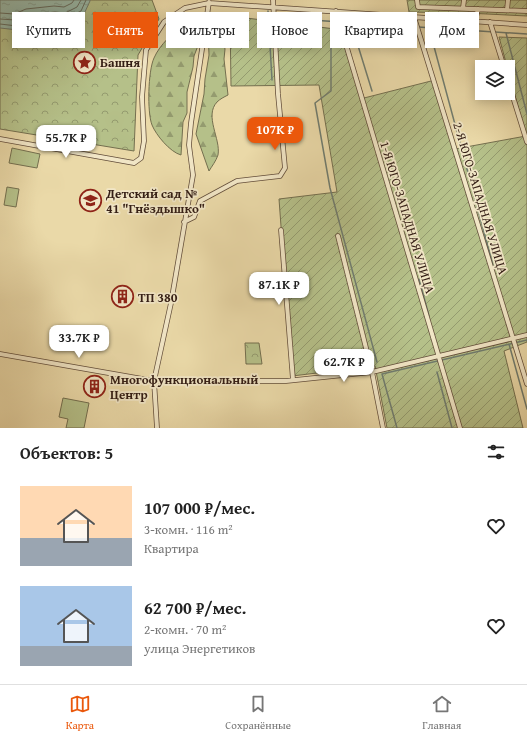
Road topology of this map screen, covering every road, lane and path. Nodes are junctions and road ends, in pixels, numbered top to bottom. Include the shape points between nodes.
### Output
1 (273, 0) edge
2 (417, 0) edge
3 (464, 0) edge
4 (508, 0) edge
5 (209, 1) edge
6 (273, 7) junction
7 (463, 8) junction
8 (478, 9) junction
9 (507, 10) junction
10 (336, 11) junction
11 (527, 11) edge
12 (349, 12) edge
13 (477, 12) edge
14 (479, 21) edge
15 (490, 22) junction
16 (527, 25) edge
17 (417, 27) edge
18 (502, 60) edge
19 (514, 100) edge
20 (0, 139) edge
21 (527, 142) edge
22 (184, 222) junction
23 (281, 230) dead end
24 (338, 236) dead end
25 (527, 336) edge
26 (514, 339) junction
27 (0, 354) edge
28 (439, 357) junction
29 (372, 372) junction
30 (292, 380) junction
31 (154, 381) junction
32 (527, 384) edge
33 (156, 428) edge
34 (383, 428) edge
35 (460, 428) edge

1 - 6 street
2 - 7 street via 418,7
3 - 7 street
4 - 9 street
5 - 6 street
5 - 20 street via 185,8 164,22 146,50 142,97 144,141 141,158 136,162
5 - 22 street via 191,122 189,145 193,175
6 - 10 street
6 - 22 street via 285,168 280,176 237,181 200,201 194,217
7 - 8 street
8 - 9 street
8 - 13 street
9 - 11 street
10 - 12 street
10 - 28 street, 1-Я ЮГО-ЗАПАДНАЯ УЛИЦА
14 - 15 street
15 - 16 street
15 - 18 street
17 - 26 street, 2-Я ЮГО-ЗАПАДНАЯ УЛИЦА
19 - 21 street
22 - 31 street via 171,303
23 - 30 street
24 - 29 street
25 - 26 street
26 - 28 street
26 - 32 street, 2-Я ЮГО-ЗАПАДНАЯ УЛИЦА
27 - 31 street
28 - 29 street
28 - 35 street, 1-Я ЮГО-ЗАПАДНАЯ УЛИЦА
29 - 30 street
29 - 34 street
30 - 31 street
31 - 33 street

